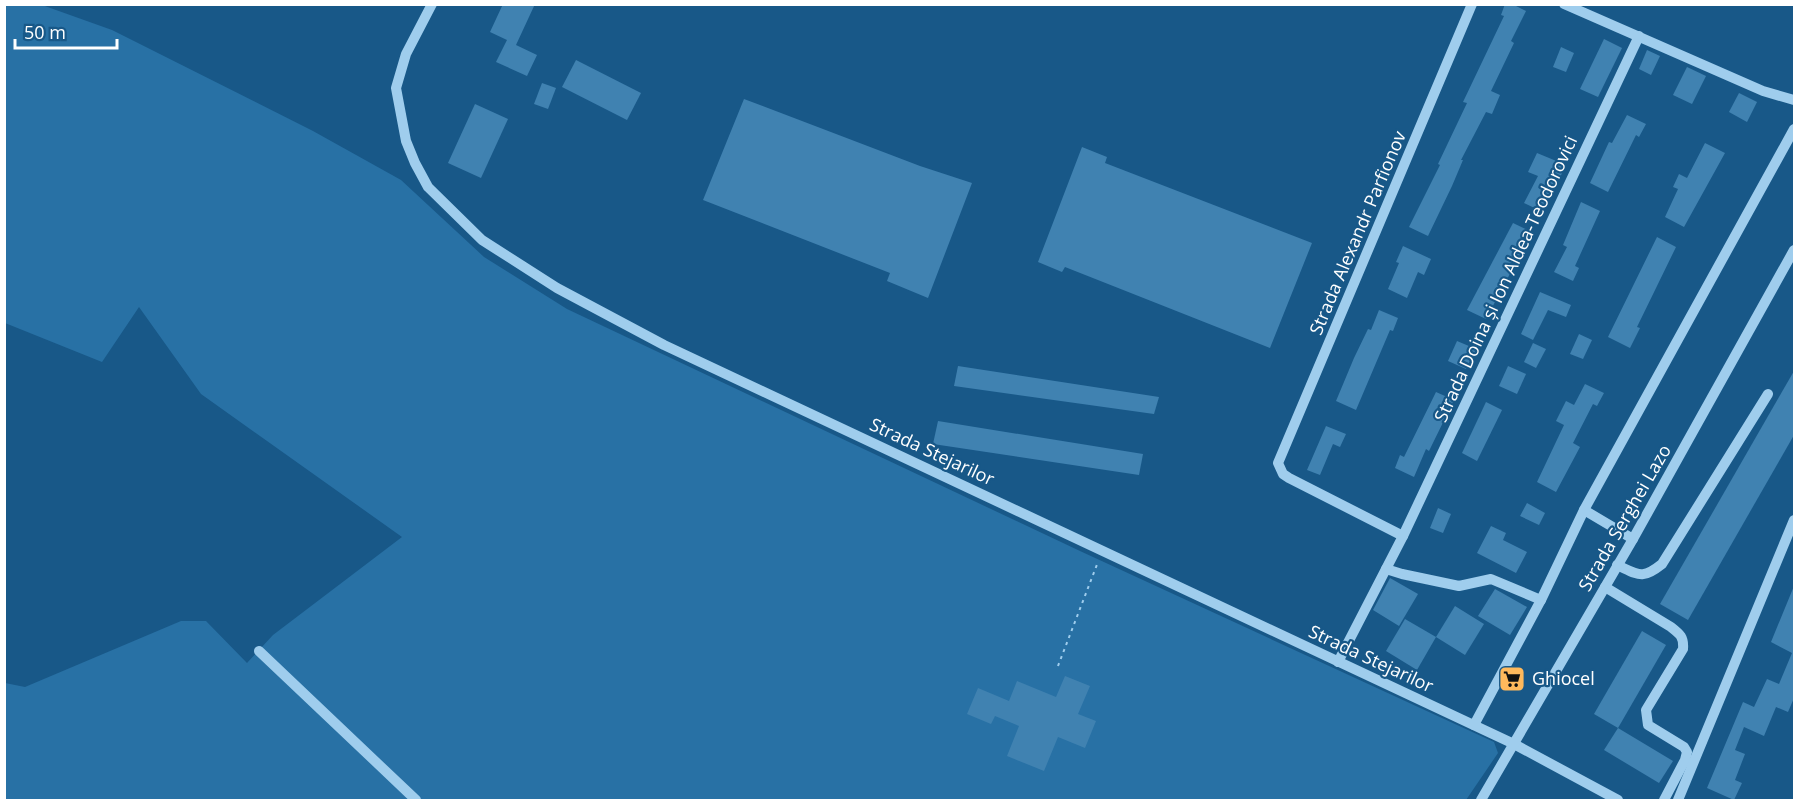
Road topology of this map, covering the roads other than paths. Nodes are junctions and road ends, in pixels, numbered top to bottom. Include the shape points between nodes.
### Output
1 (432, 4) edge
2 (1472, 4) edge
3 (1564, 4) edge
4 (1639, 36) junction
5 (1794, 100) edge
6 (1794, 129) edge
7 (1794, 250) edge
8 (1768, 393) dead end
9 (1584, 510) junction
10 (1794, 520) edge
11 (1403, 536) junction
12 (1633, 539) junction
13 (1617, 565) junction
14 (1386, 569) junction
15 (1605, 587) junction
16 (1541, 600) junction
17 (259, 651) dead end
18 (1338, 662) junction
19 (1474, 725) junction
20 (1514, 744) junction
21 (416, 801) edge
22 (1481, 801) edge
23 (1618, 801) edge
24 (1664, 801) edge
25 (1678, 801) edge

1 - 18 street, Strada Stejarilor via 406,54 396,88 406,141 428,187 482,240 557,288 664,345
2 - 11 street, Strada Alexandr Parfionov via 1278,463 1282,474
3 - 4 street
4 - 5 street via 1763,91
4 - 11 street, Strada Doina și Ion Aldea-Teodorovici
6 - 9 street
7 - 12 street, Strada Serghei Lazo
8 - 13 street via 1662,564 1649,574 1638,575
9 - 12 street
9 - 16 street
10 - 25 street
11 - 14 street, Strada Doina și Ion Aldea-Teodorovici
12 - 13 street, Strada Serghei Lazo
13 - 15 street, Strada Serghei Lazo
14 - 16 street via 1459,586 1491,579
14 - 18 street, Strada Doina și Ion Aldea-Teodorovici
15 - 20 street, Strada Serghei Lazo
15 - 24 street via 1671,627 1684,640 1683,649 1646,710 1648,725 1687,752
16 - 19 street
17 - 21 street
18 - 19 street, Strada Stejarilor
19 - 20 street, Strada Stejarilor
20 - 22 street, Strada Serghei Lazo
20 - 23 street, Strada Stejarilor

